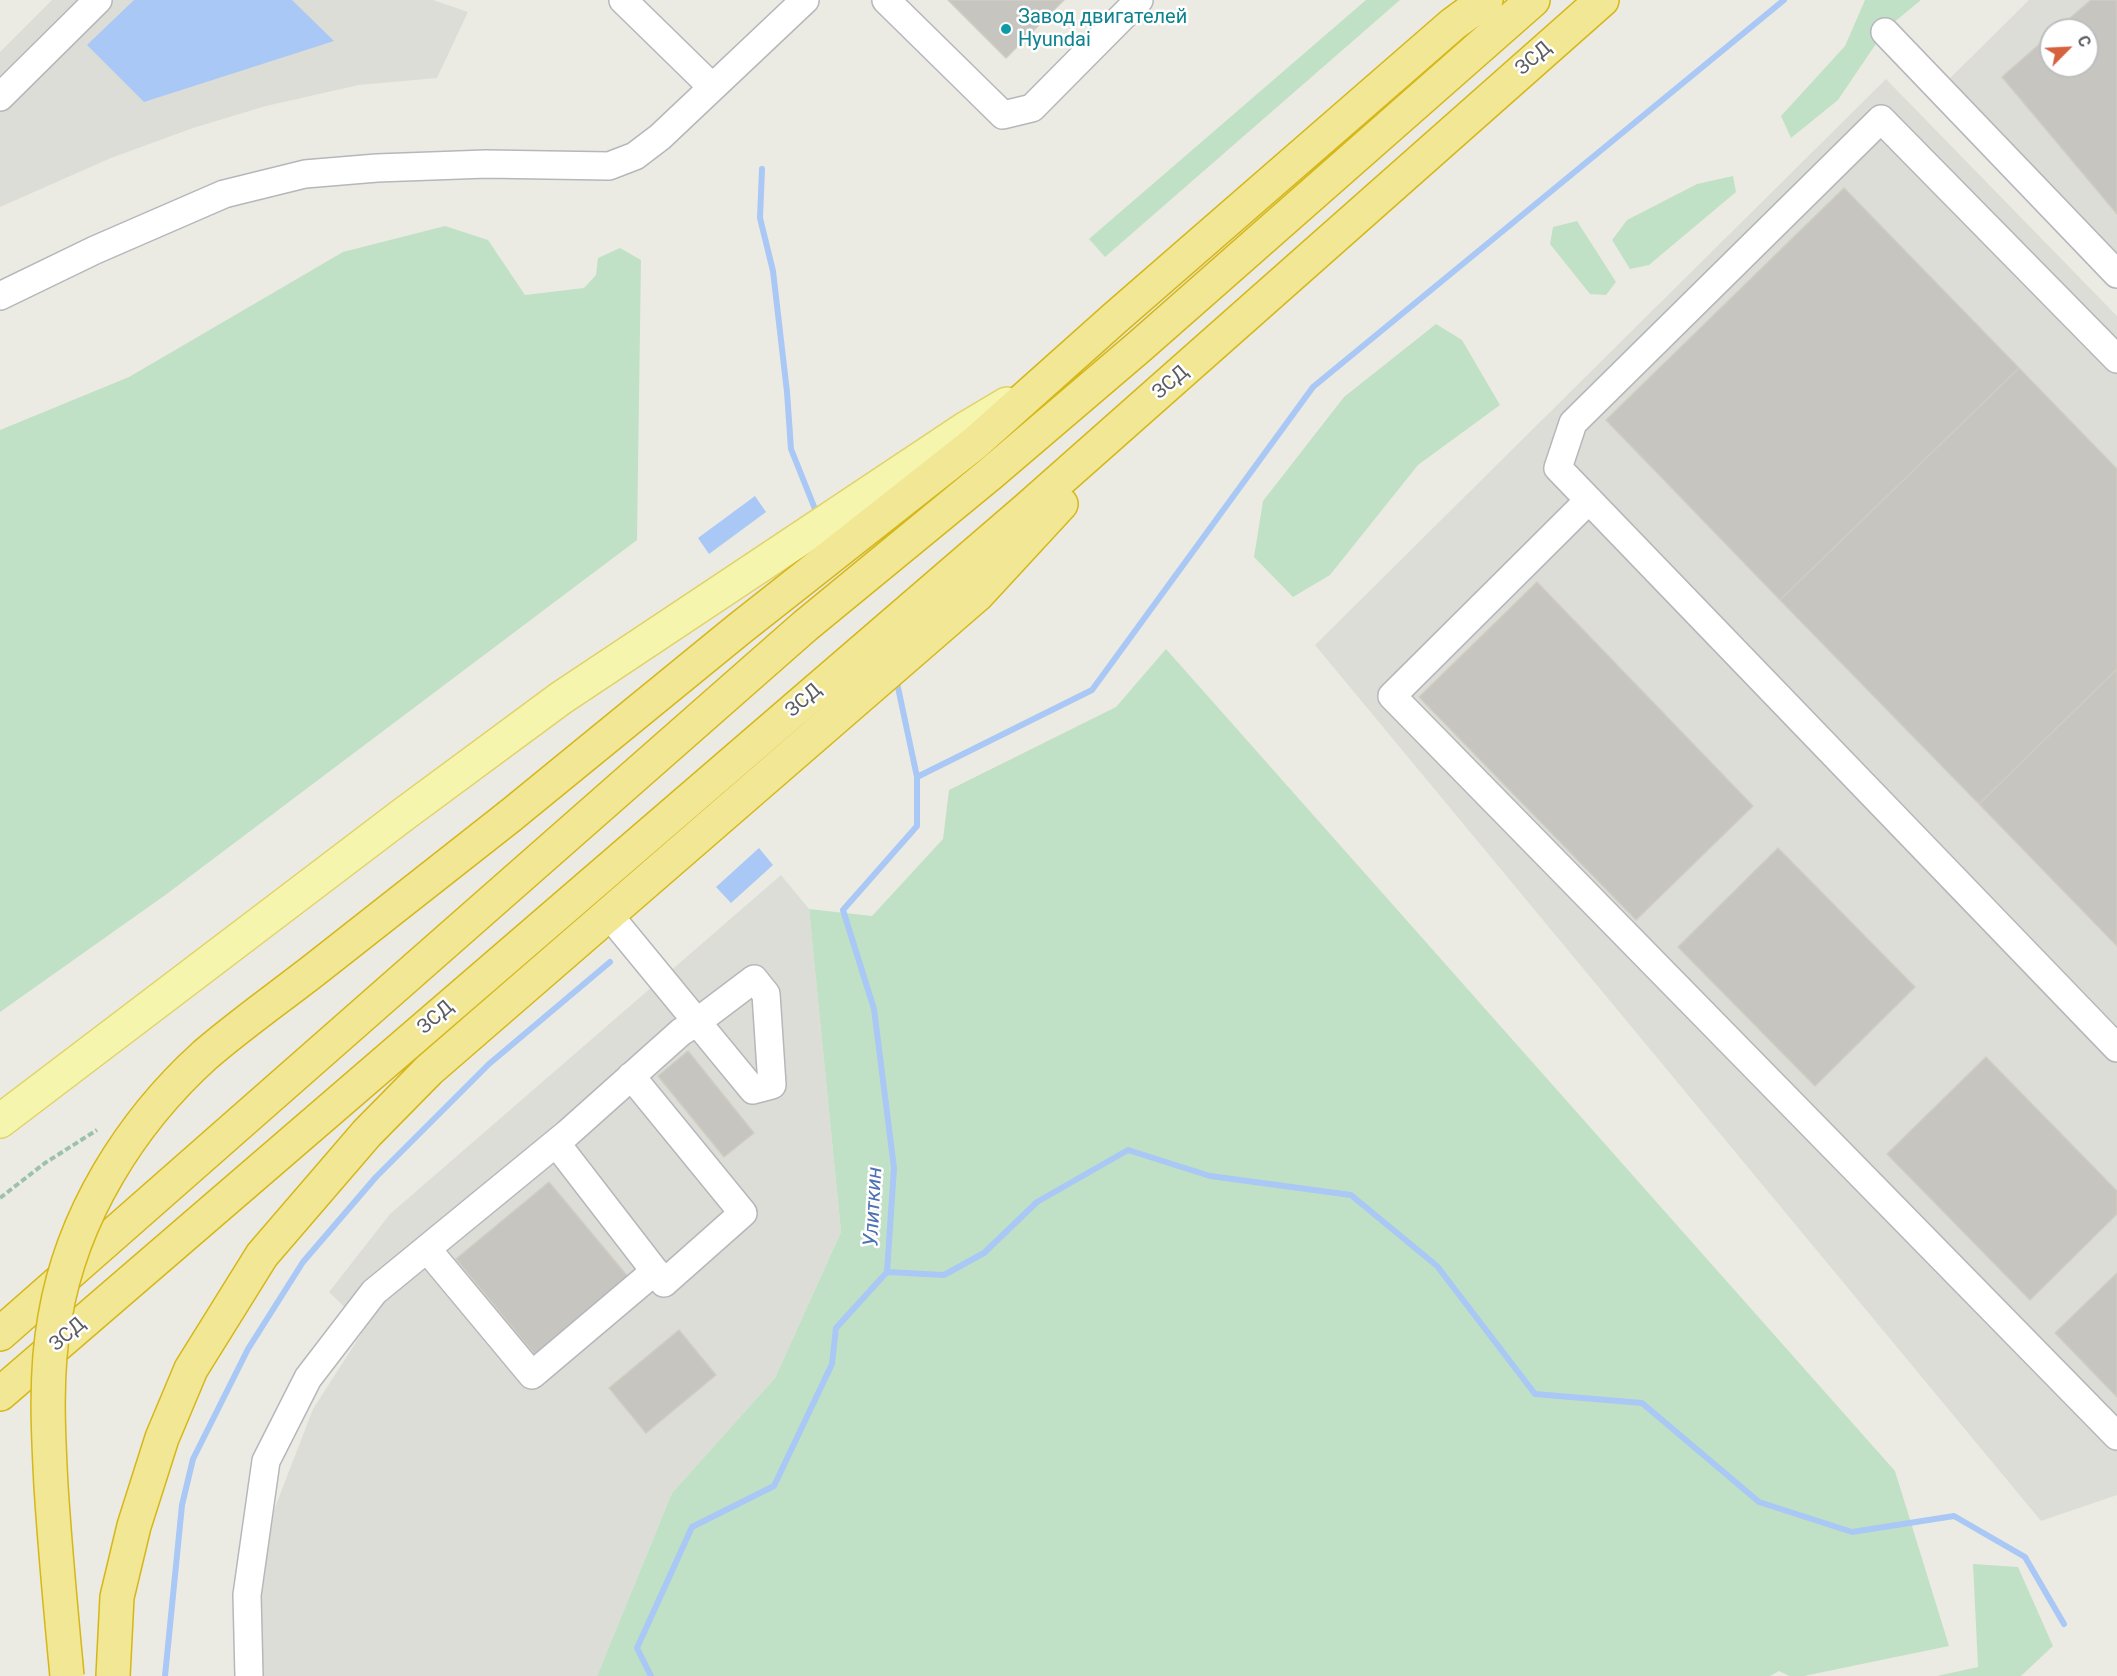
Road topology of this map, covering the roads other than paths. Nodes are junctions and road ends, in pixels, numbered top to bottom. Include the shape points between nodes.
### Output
1 (98, 0) edge
2 (623, 0) edge
3 (805, 0) edge
4 (886, 0) edge
5 (1139, 0) edge
6 (1486, 0) edge
7 (1533, 0) edge
8 (1602, 0) edge
9 (1884, 32) dead end
10 (712, 87) junction
11 (0, 97) edge
12 (2117, 274) edge
13 (0, 296) edge
14 (2117, 359) edge
15 (1044, 382) junction
16 (1172, 382) junction
17 (1589, 500) junction
18 (609, 915) junction
19 (2117, 1048) edge
20 (631, 1076) junction
21 (0, 1121) edge
22 (556, 1143) junction
23 (427, 1249) junction
24 (655, 1271) junction
25 (0, 1334) edge
26 (0, 1394) edge
27 (2117, 1436) edge
28 (67, 1676) edge
29 (113, 1676) edge
30 (249, 1676) edge

1 - 11 street
2 - 10 street
3 - 10 street
4 - 5 street via 1003,115 1032,108
6 - 15 highway via 1444,32
7 - 25 highway via 1131,353 805,626
8 - 16 highway, ЗСД
9 - 12 street
10 - 13 street via 660,137 635,156 609,166 486,164 305,174 224,194
14 - 17 street via 1881,119 1573,423 1558,468
15 - 21 main road via 965,429 561,698
15 - 28 highway, bridge via 975,443 510,816 205,1055 158,1104 123,1149 74,1243 55,1316 48,1382 49,1450
16 - 18 highway via 977,595
16 - 26 highway, ЗСД
17 - 19 street
17 - 27 street via 1392,696
18 - 20 street via 697,1022
18 - 29 highway via 429,1070 367,1133 262,1255 190,1369 162,1438 117,1597
20 - 22 street
20 - 24 street via 743,1213 664,1283
22 - 23 street
22 - 24 street
23 - 24 street via 532,1375
23 - 30 street via 374,1292 308,1378 266,1461 247,1595

